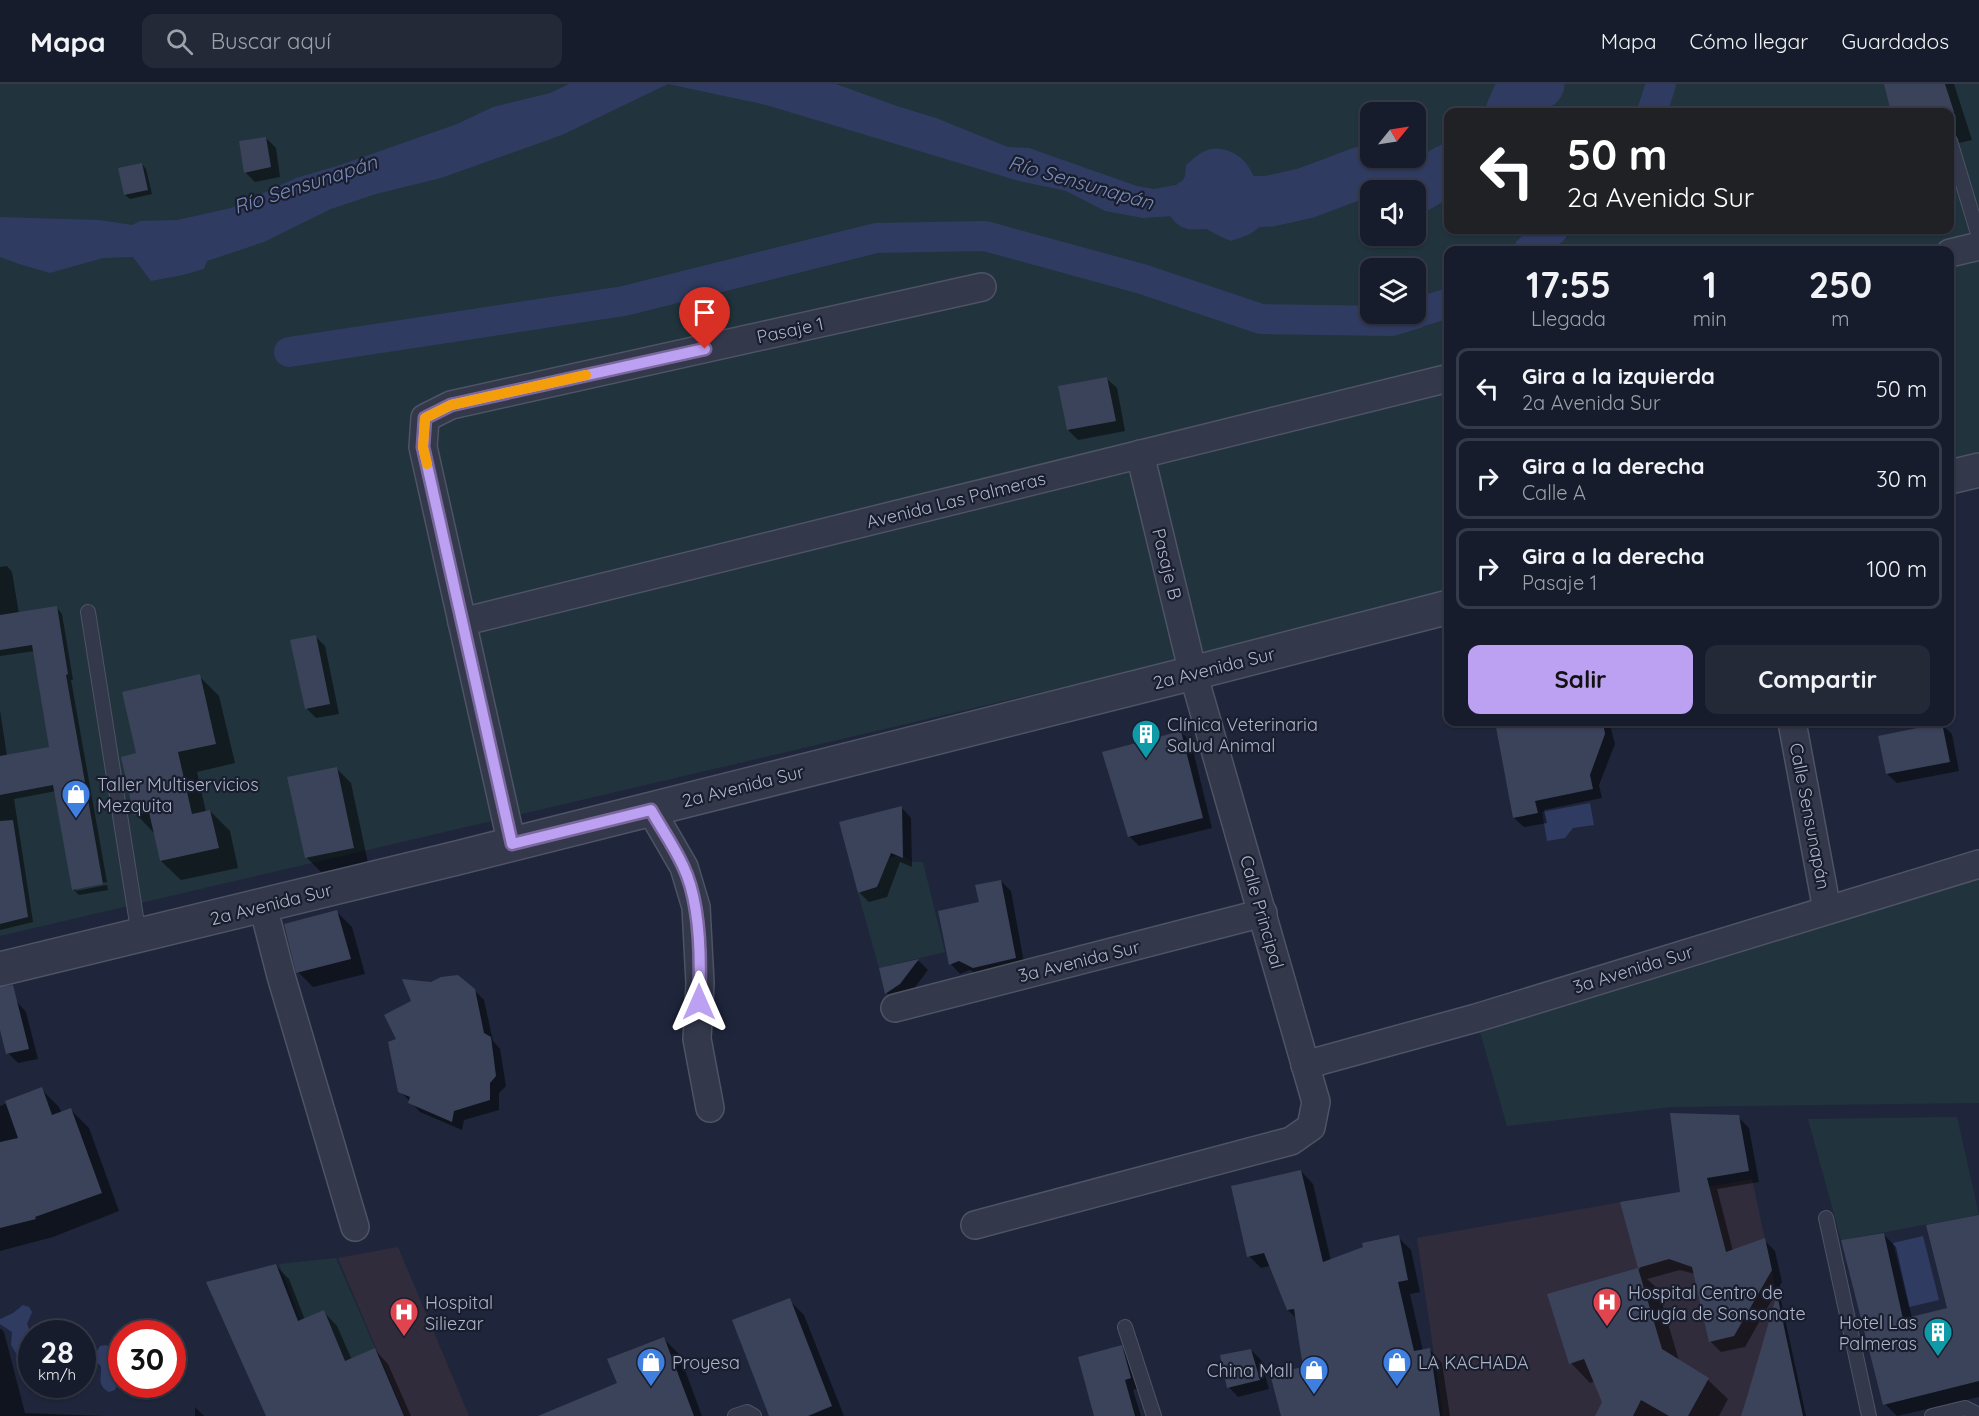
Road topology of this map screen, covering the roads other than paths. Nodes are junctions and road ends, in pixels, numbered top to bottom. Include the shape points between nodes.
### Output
1 (1954, 154) edge
2 (1979, 237) edge
3 (1979, 246) edge
4 (1954, 252) edge
5 (982, 287) dead end
6 (1444, 379) edge
7 (1140, 454) junction
8 (1979, 470) edge
9 (1954, 476) edge
10 (1444, 608) edge
11 (88, 612) dead end
12 (462, 622) junction
13 (1193, 673) junction
14 (1793, 726) edge
15 (651, 810) junction
16 (512, 844) junction
17 (1970, 866) edge
18 (263, 906) junction
19 (1827, 910) junction
20 (1263, 913) junction
21 (139, 937) junction
22 (0, 969) edge
23 (896, 1008) dead end
24 (1305, 1065) junction
25 (710, 1108) dead end
26 (1826, 1218) dead end
27 (975, 1225) dead end
28 (355, 1227) dead end
29 (1125, 1327) dead end
30 (1979, 1415) edge
31 (735, 1416) edge
32 (754, 1416) edge
33 (1154, 1416) edge
34 (1869, 1416) edge
35 (1932, 1416) edge

1 - 2 lane
3 - 4 street
5 - 12 street, Pasaje 1 via 451,405 425,418 423,447
6 - 7 street, Avenida Las Palmeras
7 - 12 street, Avenida Las Palmeras
7 - 13 street, Pasaje B
8 - 9 street
10 - 13 street, 2a Avenida Sur
11 - 21 lane
12 - 16 street
13 - 15 street, 2a Avenida Sur
13 - 20 street, Calle Principal
14 - 19 street, Calle Sensunapán
15 - 16 street, 2a Avenida Sur
15 - 25 street via 684,867 696,908 700,983 697,1039
16 - 18 street, 2a Avenida Sur
17 - 19 street, 3a Avenida Sur
18 - 21 street, 2a Avenida Sur
18 - 28 street
19 - 24 street, 3a Avenida Sur via 1476,1018
20 - 23 street, 3a Avenida Sur
20 - 24 street, Calle Principal
21 - 22 street, 2a Avenida Sur
24 - 27 street, Calle Principal via 1316,1102 1311,1127 1291,1141
26 - 34 lane
29 - 33 lane
30 - 35 lane via 1965,1408
31 - 32 lane via 747,1412

